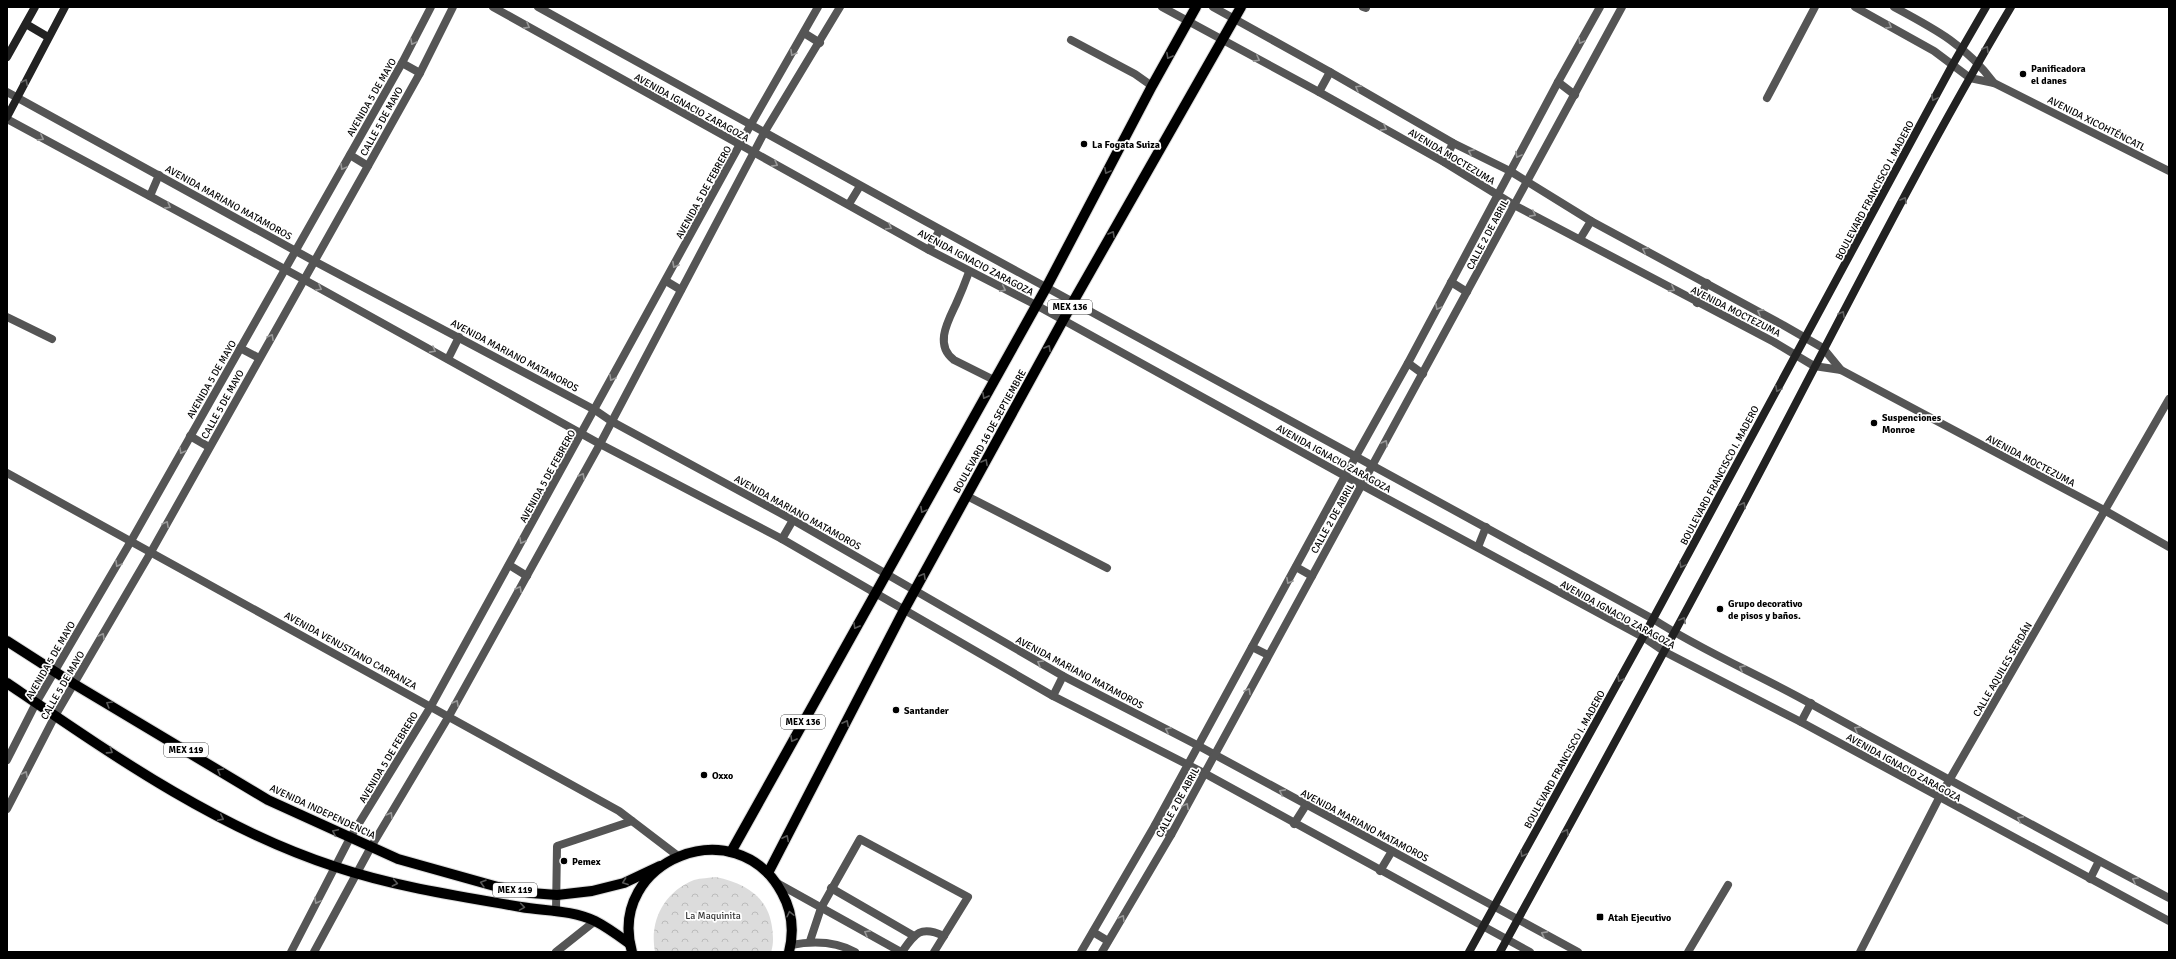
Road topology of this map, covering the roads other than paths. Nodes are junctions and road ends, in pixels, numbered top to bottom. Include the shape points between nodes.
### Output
1 (35, 7) edge
2 (65, 7) edge
3 (431, 7) edge
4 (453, 7) edge
5 (493, 7) edge
6 (538, 7) edge
7 (818, 7) edge
8 (840, 7) edge
9 (1162, 7) edge
10 (1196, 7) edge
11 (1213, 7) edge
12 (1241, 7) edge
13 (1600, 7) edge
14 (1622, 7) edge
15 (1815, 7) edge
16 (1855, 7) edge
17 (1894, 7) edge
18 (1986, 7) edge
19 (2011, 7) edge
20 (1235, 19) junction
21 (1188, 22) junction
22 (26, 24) junction
23 (804, 33) junction
24 (48, 37) junction
25 (1071, 40) dead end
26 (1223, 41) junction
27 (820, 43) junction
28 (1961, 49) junction
29 (7, 56) edge
30 (1978, 62) junction
31 (402, 63) junction
32 (1952, 64) junction
33 (1330, 72) junction
34 (420, 73) junction
35 (1970, 78) junction
36 (1558, 82) junction
37 (1994, 83) junction
38 (1152, 86) junction
39 (7, 92) edge
40 (1319, 92) junction
41 (1575, 95) junction
42 (17, 98) junction
43 (1766, 98) dead end
44 (7, 118) edge
45 (750, 126) junction
46 (764, 133) junction
47 (1453, 143) junction
48 (740, 145) junction
49 (755, 153) junction
50 (350, 155) junction
51 (1444, 162) junction
52 (368, 166) junction
53 (1510, 171) junction
54 (2169, 171) edge
55 (159, 175) junction
56 (1527, 182) junction
57 (860, 186) junction
58 (1497, 194) junction
59 (150, 196) junction
60 (849, 204) junction
61 (1514, 205) junction
62 (1591, 221) junction
63 (939, 230) junction
64 (1580, 239) junction
65 (295, 250) junction
66 (930, 250) junction
67 (314, 261) junction
68 (285, 270) junction
69 (969, 272) junction
70 (303, 279) junction
71 (666, 281) junction
72 (1451, 282) junction
73 (1707, 283) junction
74 (1046, 288) junction
75 (681, 290) junction
76 (1467, 292) junction
77 (1072, 302) junction
78 (1697, 303) junction
79 (1036, 305) junction
80 (7, 317) edge
81 (1063, 321) junction
82 (459, 337) junction
83 (1805, 338) junction
84 (52, 339) dead end
85 (240, 348) junction
86 (1823, 348) junction
87 (1796, 355) junction
88 (259, 358) junction
89 (448, 358) junction
90 (1408, 363) junction
91 (1814, 366) junction
92 (1841, 370) junction
93 (1423, 374) junction
94 (994, 380) junction
95 (2169, 391) edge
96 (2168, 399) edge
97 (595, 410) junction
98 (611, 421) junction
99 (582, 433) junction
100 (190, 436) junction
101 (600, 444) junction
102 (209, 447) junction
103 (1356, 456) junction
104 (1372, 465) junction
105 (7, 473) edge
106 (1345, 476) junction
107 (1362, 484) junction
108 (967, 496) junction
109 (2104, 510) junction
110 (793, 520) junction
111 (1486, 527) junction
112 (782, 539) junction
113 (131, 541) junction
114 (1478, 547) junction
115 (2169, 547) edge
116 (151, 552) junction
117 (509, 565) junction
118 (1296, 567) junction
119 (1107, 568) dead end
120 (887, 574) junction
121 (527, 576) junction
122 (1312, 576) junction
123 (915, 591) junction
124 (875, 592) junction
125 (904, 610) junction
126 (1653, 619) junction
127 (1676, 634) junction
128 (1643, 637) junction
129 (7, 641) edge
130 (1252, 647) junction
131 (1665, 652) junction
132 (1268, 656) junction
133 (55, 672) junction
134 (1063, 676) junction
135 (7, 683) edge
136 (74, 684) junction
137 (1053, 696) junction
138 (36, 703) junction
139 (1811, 704) junction
140 (431, 706) junction
141 (55, 716) junction
142 (449, 716) junction
143 (1801, 722) junction
144 (1197, 745) junction
145 (1214, 755) junction
146 (7, 760) edge
147 (1188, 765) junction
148 (1204, 773) junction
149 (1949, 781) junction
150 (1939, 798) junction
151 (1306, 805) junction
152 (7, 809) edge
153 (632, 821) junction
154 (1294, 824) junction
155 (1156, 825) junction
156 (1171, 835) junction
157 (350, 838) junction
158 (371, 847) junction
159 (1392, 851) junction
160 (731, 852) junction
161 (678, 856) junction
162 (2099, 861) junction
163 (660, 866) junction
164 (336, 867) junction
165 (1380, 871) junction
166 (357, 873) junction
167 (768, 873) junction
168 (2090, 879) junction
169 (777, 884) junction
170 (1728, 885) dead end
171 (831, 888) junction
172 (557, 895) junction
173 (2169, 898) edge
174 (1494, 907) junction
175 (821, 908) junction
176 (556, 912) junction
177 (1518, 920) junction
178 (595, 921) junction
179 (2169, 921) edge
180 (1483, 926) junction
181 (1092, 932) junction
182 (914, 936) junction
183 (944, 936) junction
184 (1507, 940) junction
185 (1108, 941) junction
186 (810, 942) junction
187 (631, 948) edge
188 (790, 948) edge
189 (291, 952) edge
190 (314, 952) edge
191 (556, 952) edge
192 (855, 952) edge
193 (901, 952) edge
194 (934, 952) edge
195 (1081, 952) edge
196 (1102, 952) edge
197 (1469, 952) edge
198 (1500, 952) edge
199 (1530, 952) edge
200 (1578, 952) edge
201 (1688, 952) edge
202 (1860, 952) edge

1 - 22 main road
2 - 24 main road
3 -> 31 street, AVENIDA 5 DE MAYO
4 - 34 street, CALLE 5 DE MAYO
5 -> 48 street, AVENIDA IGNACIO ZARAGOZA
6 - 45 street, AVENIDA IGNACIO ZARAGOZA
7 - 23 street, AVENIDA 5 DE FEBRERO
8 - 27 street
9 - 21 street, AVENIDA MOCTEZUMA
10 - 21 main road, BOULEVARD 16 DE SEPTIEMBRE / MEX 136
11 - 20 street, AVENIDA MOCTEZUMA
12 - 20 main road, BOULEVARD 16 DE SEPTIEMBRE / MEX 136
13 -> 36 street, CALLE 2 DE ABRIL
14 - 41 street, CALLE 2 DE ABRIL
15 - 43 street
16 -> 32 street, AVENIDA XICOHTÉNCATL via 1934,51
17 - 28 street, AVENIDA XICOHTÉNCATL via 1944,35
18 - 28 main road, BOULEVARD FRANCISCO I. MADERO
30 -> 19 main road
20 - 26 main road, BOULEVARD 16 DE SEPTIEMBRE / MEX 136
20 - 33 street, AVENIDA MOCTEZUMA
21 - 26 street, AVENIDA MOCTEZUMA
21 -> 38 main road, BOULEVARD 16 DE SEPTIEMBRE / MEX 136
22 - 24 main road
22 - 29 main road
23 - 27 street
23 -> 45 street, AVENIDA 5 DE FEBRERO
42 -> 24 main road
25 - 38 street via 1135,74
26 -> 40 street, AVENIDA MOCTEZUMA
77 -> 26 main road, BOULEVARD 16 DE SEPTIEMBRE / MEX 136
27 - 46 street
28 - 30 street, AVENIDA XICOHTÉNCATL
28 - 32 main road, BOULEVARD FRANCISCO I. MADERO
30 - 35 main road
30 - 37 street, AVENIDA XICOHTÉNCATL
31 - 34 street
31 - 50 street, AVENIDA 5 DE MAYO
32 - 35 street, AVENIDA XICOHTÉNCATL
32 -> 83 main road, BOULEVARD FRANCISCO I. MADERO
33 - 40 street
47 -> 33 street, AVENIDA MOCTEZUMA
34 - 52 street, CALLE 5 DE MAYO
35 - 37 street, AVENIDA XICOHTÉNCATL
86 -> 35 main road
36 - 41 street
36 -> 53 street, CALLE 2 DE ABRIL
37 - 54 street, AVENIDA XICOHTÉNCATL
38 -> 74 main road, BOULEVARD 16 DE SEPTIEMBRE / MEX 136
39 - 42 street, AVENIDA MARIANO MATAMOROS
40 -> 51 street, AVENIDA MOCTEZUMA
41 - 56 street, CALLE 2 DE ABRIL
42 - 44 main road
42 - 55 street, AVENIDA MARIANO MATAMOROS
44 -> 59 street
45 - 46 street, AVENIDA IGNACIO ZARAGOZA
45 - 48 street, AVENIDA 5 DE FEBRERO
46 - 49 street
46 - 57 street, AVENIDA IGNACIO ZARAGOZA
47 - 51 street
53 -> 47 street, AVENIDA MOCTEZUMA
48 - 49 street, AVENIDA IGNACIO ZARAGOZA
48 -> 71 street, AVENIDA 5 DE FEBRERO
49 -> 60 street, AVENIDA IGNACIO ZARAGOZA
49 - 75 street
50 - 52 street
50 -> 65 street, AVENIDA 5 DE MAYO
51 - 58 street, AVENIDA MOCTEZUMA
52 - 67 street, CALLE 5 DE MAYO
53 - 56 street, AVENIDA MOCTEZUMA
53 - 58 street, CALLE 2 DE ABRIL
55 - 59 street
55 - 65 street, AVENIDA MARIANO MATAMOROS
56 - 61 street, CALLE 2 DE ABRIL
56 - 62 street, AVENIDA MOCTEZUMA
57 - 60 street
57 - 63 street, AVENIDA IGNACIO ZARAGOZA
58 - 61 street, AVENIDA MOCTEZUMA
58 - 72 street, CALLE 2 DE ABRIL
59 -> 68 street
60 -> 66 street, AVENIDA IGNACIO ZARAGOZA
61 -> 64 street, AVENIDA MOCTEZUMA
61 - 76 street, CALLE 2 DE ABRIL
62 - 64 street
73 -> 62 street, AVENIDA MOCTEZUMA
63 - 66 street
63 - 74 street, AVENIDA IGNACIO ZARAGOZA
64 -> 78 street, AVENIDA MOCTEZUMA
65 - 67 street, AVENIDA MARIANO MATAMOROS
65 - 68 street, AVENIDA 5 DE MAYO
66 - 69 street, AVENIDA IGNACIO ZARAGOZA
67 - 70 street, CALLE 5 DE MAYO
67 - 82 street, AVENIDA MARIANO MATAMOROS
68 - 70 street
68 - 85 street, AVENIDA 5 DE MAYO
69 -> 79 street, AVENIDA IGNACIO ZARAGOZA
69 - 94 street via 945,327 944,346 948,356
88 -> 70 street, CALLE 5 DE MAYO
70 -> 89 street
71 - 75 street
71 -> 97 street, AVENIDA 5 DE FEBRERO
72 - 76 street
72 -> 90 street, CALLE 2 DE ABRIL
73 - 78 street
83 -> 73 street, AVENIDA MOCTEZUMA
74 - 77 street, AVENIDA IGNACIO ZARAGOZA
74 - 79 main road, BOULEVARD 16 DE SEPTIEMBRE / MEX 136
75 - 98 street
76 - 93 street, CALLE 2 DE ABRIL
77 - 81 main road, BOULEVARD 16 DE SEPTIEMBRE / MEX 136
77 - 103 street, AVENIDA IGNACIO ZARAGOZA
78 - 87 street, AVENIDA MOCTEZUMA
79 - 81 street, AVENIDA IGNACIO ZARAGOZA
79 - 94 main road, BOULEVARD 16 DE SEPTIEMBRE / MEX 136
80 - 84 street
81 - 106 street, AVENIDA IGNACIO ZARAGOZA
108 -> 81 main road, BOULEVARD 16 DE SEPTIEMBRE / MEX 136
82 - 89 street
82 - 97 street, AVENIDA MARIANO MATAMOROS
83 - 86 street, AVENIDA MOCTEZUMA
83 - 87 main road, BOULEVARD FRANCISCO I. MADERO
85 - 88 street
85 - 100 street, AVENIDA 5 DE MAYO
86 - 91 main road
86 - 92 street, AVENIDA MOCTEZUMA
87 - 91 street, AVENIDA MOCTEZUMA
87 -> 126 main road, BOULEVARD FRANCISCO I. MADERO
88 - 102 street, CALLE 5 DE MAYO
89 - 99 street
90 - 93 street
90 - 103 street, CALLE 2 DE ABRIL
91 - 92 street, AVENIDA MOCTEZUMA
127 -> 91 main road
92 - 109 street, AVENIDA MOCTEZUMA
104 -> 93 street, CALLE 2 DE ABRIL
94 -> 120 main road, BOULEVARD 16 DE SEPTIEMBRE / MEX 136
95 - 96 street, CALLE AQUILES SERDÁN
96 - 109 street, CALLE AQUILES SERDÁN
97 - 98 street, AVENIDA MARIANO MATAMOROS
97 - 99 street, AVENIDA 5 DE FEBRERO
98 - 101 street
98 - 110 street, AVENIDA MARIANO MATAMOROS
99 - 101 street
99 -> 117 street, AVENIDA 5 DE FEBRERO
100 - 102 street
100 -> 113 street, AVENIDA 5 DE MAYO
101 - 112 street
121 -> 101 street
116 -> 102 street, CALLE 5 DE MAYO
103 - 104 street, AVENIDA IGNACIO ZARAGOZA
103 - 106 street, CALLE 2 DE ABRIL
104 - 107 street, CALLE 2 DE ABRIL
104 - 111 street, AVENIDA IGNACIO ZARAGOZA
105 - 113 street, AVENIDA VENUSTIANO CARRANZA
106 - 107 street, AVENIDA IGNACIO ZARAGOZA
106 - 118 street, CALLE 2 DE ABRIL
107 - 114 street, AVENIDA IGNACIO ZARAGOZA
107 - 122 street, CALLE 2 DE ABRIL
108 - 119 street
123 -> 108 main road, BOULEVARD 16 DE SEPTIEMBRE / MEX 136
109 - 115 street, AVENIDA MOCTEZUMA
109 - 149 street, CALLE AQUILES SERDÁN
110 - 112 street
110 - 120 street, AVENIDA MARIANO MATAMOROS
111 - 114 street
111 - 126 street, AVENIDA IGNACIO ZARAGOZA
112 - 124 street
113 - 116 street, AVENIDA VENUSTIANO CARRANZA
113 -> 133 street, AVENIDA 5 DE MAYO
114 - 128 street, AVENIDA IGNACIO ZARAGOZA
136 -> 116 street, CALLE 5 DE MAYO
116 - 140 street, AVENIDA VENUSTIANO CARRANZA
117 - 121 street
117 - 140 street, AVENIDA 5 DE FEBRERO
118 - 122 street
118 -> 130 street, CALLE 2 DE ABRIL
120 - 123 street, AVENIDA MARIANO MATAMOROS
120 - 124 main road, BOULEVARD 16 DE SEPTIEMBRE / MEX 136
142 -> 121 street
122 - 132 street, CALLE 2 DE ABRIL
123 - 125 main road, BOULEVARD 16 DE SEPTIEMBRE / MEX 136
134 -> 123 street, AVENIDA MARIANO MATAMOROS
124 - 125 street
124 -> 160 main road, BOULEVARD 16 DE SEPTIEMBRE / MEX 136
125 - 137 street
167 -> 125 main road, BOULEVARD 16 DE SEPTIEMBRE / MEX 136
126 - 127 street, AVENIDA IGNACIO ZARAGOZA
126 - 128 main road, BOULEVARD FRANCISCO I. MADERO
127 - 131 main road
139 -> 127 street, AVENIDA IGNACIO ZARAGOZA
128 - 131 street, AVENIDA IGNACIO ZARAGOZA
128 -> 174 main road, BOULEVARD FRANCISCO I. MADERO
129 - 133 main road, AVENIDA INDEPENDENCIA / MEX 119
130 - 132 street
130 - 144 street, CALLE 2 DE ABRIL
131 - 143 street, AVENIDA IGNACIO ZARAGOZA
177 -> 131 main road
145 -> 132 street, CALLE 2 DE ABRIL
133 - 136 main road, AVENIDA INDEPENDENCIA / MEX 119
133 - 138 street, AVENIDA 5 DE MAYO
134 - 137 street
144 -> 134 street, AVENIDA MARIANO MATAMOROS
135 - 138 main road, MEX 119
136 - 141 street, CALLE 5 DE MAYO
157 -> 136 main road, AVENIDA INDEPENDENCIA / MEX 119 via 268,800
137 - 147 street
138 - 141 main road, MEX 119
138 - 146 street, AVENIDA 5 DE MAYO
139 - 143 street
149 -> 139 street, AVENIDA IGNACIO ZARAGOZA
140 - 142 street, AVENIDA VENUSTIANO CARRANZA
140 - 157 street, AVENIDA 5 DE FEBRERO
152 -> 141 street, CALLE 5 DE MAYO
141 -> 164 main road, MEX 119 via 188,801 264,839
142 - 153 street, AVENIDA VENUSTIANO CARRANZA via 619,811
158 -> 142 street
143 - 150 street, AVENIDA IGNACIO ZARAGOZA
144 - 145 street, AVENIDA MARIANO MATAMOROS
144 - 147 street, CALLE 2 DE ABRIL
145 - 148 street, CALLE 2 DE ABRIL
151 -> 145 street, AVENIDA MARIANO MATAMOROS
147 - 148 street
147 - 155 street, CALLE 2 DE ABRIL
148 - 154 street
156 -> 148 street, CALLE 2 DE ABRIL
149 - 150 street, CALLE AQUILES SERDÁN
162 -> 149 street, AVENIDA IGNACIO ZARAGOZA
150 - 168 street, AVENIDA IGNACIO ZARAGOZA
150 - 202 street, CALLE AQUILES SERDÁN
151 - 154 street
151 - 159 street, AVENIDA MARIANO MATAMOROS
153 - 161 street, AVENIDA VENUSTIANO CARRANZA
153 - 172 street via 557,846
154 - 165 street
155 - 156 street
155 - 181 street, CALLE 2 DE ABRIL
185 -> 156 street, CALLE 2 DE ABRIL
157 - 158 main road, AVENIDA INDEPENDENCIA / MEX 119
157 - 164 street, AVENIDA 5 DE FEBRERO
158 - 166 street
172 -> 158 main road, AVENIDA INDEPENDENCIA / MEX 119 via 498,887 398,859
159 - 165 street
159 - 174 street, AVENIDA MARIANO MATAMOROS
160 - 161 main road, AVENIDA INDEPENDENCIA via 701,850
160 - 167 main road, AVENIDA INDEPENDENCIA via 751,860
161 - 163 main road, AVENIDA INDEPENDENCIA
162 - 168 street
173 -> 162 street, AVENIDA IGNACIO ZARAGOZA
163 -> 172 main road, AVENIDA INDEPENDENCIA / MEX 119 via 624,883 592,891
163 - 187 main road via 638,893 632,909 629,926
164 - 166 main road, MEX 119
164 -> 189 street, AVENIDA 5 DE FEBRERO
165 - 180 street
166 -> 176 main road, MEX 119 via 473,898
166 - 190 street
167 - 169 main road, AVENIDA INDEPENDENCIA
168 - 179 street, AVENIDA IGNACIO ZARAGOZA
169 - 175 street
188 -> 169 main road, AVENIDA INDEPENDENCIA via 792,923 789,909
170 - 201 street
171 - 175 street
171 - 182 street
171 - 183 street via 860,839 968,897
172 - 176 street
174 - 177 street, AVENIDA MARIANO MATAMOROS
174 - 180 main road, BOULEVARD FRANCISCO I. MADERO
175 - 186 street
193 -> 175 street
176 - 178 main road, MEX 119
177 - 184 main road
200 -> 177 street, AVENIDA MARIANO MATAMOROS
178 - 187 main road, MEX 119
178 - 191 street
180 - 184 street
180 - 197 main road, BOULEVARD FRANCISCO I. MADERO
181 - 185 street
181 - 195 street, CALLE 2 DE ABRIL
182 - 183 street via 923,930 931,930
182 - 193 street
183 - 194 street
184 - 198 main road
184 - 199 street
185 - 196 street, CALLE 2 DE ABRIL
186 - 188 street
186 - 192 street via 845,946

